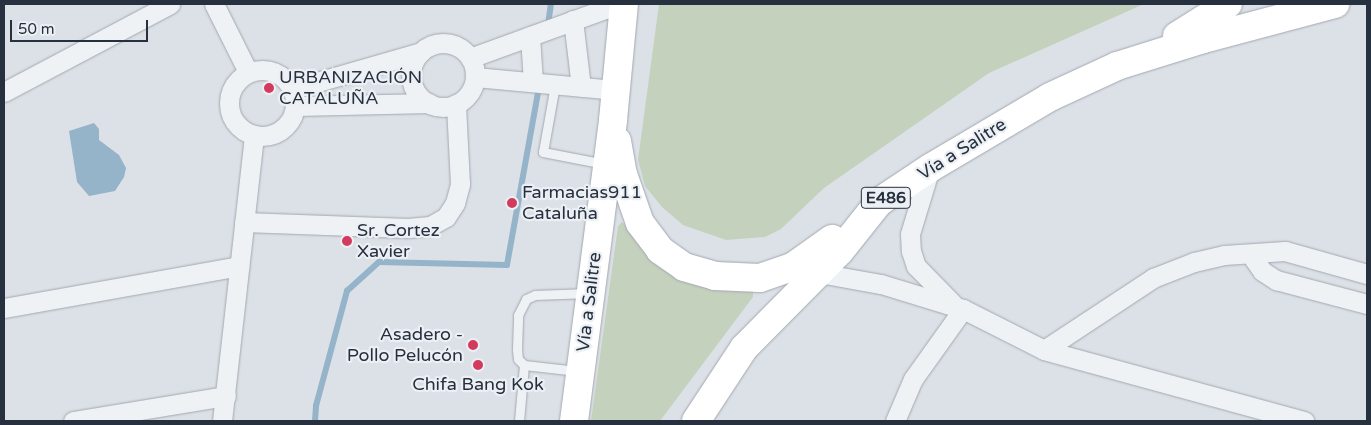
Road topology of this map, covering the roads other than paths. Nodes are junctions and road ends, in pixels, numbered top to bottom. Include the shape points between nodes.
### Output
1 (170, 4) edge
2 (214, 4) edge
3 (618, 4) edge
4 (624, 4) edge
5 (1228, 4) edge
6 (1335, 4) edge
7 (1267, 13) edge
8 (573, 20) junction
9 (530, 36) junction
10 (421, 52) junction
11 (1143, 56) junction
12 (470, 58) junction
13 (248, 72) junction
14 (475, 77) junction
15 (533, 82) junction
16 (555, 85) junction
17 (581, 87) junction
18 (616, 90) junction
19 (4, 92) edge
20 (294, 97) junction
21 (429, 103) junction
22 (456, 104) junction
23 (613, 120) junction
24 (254, 135) junction
25 (607, 164) junction
26 (930, 168) junction
27 (879, 202) junction
28 (244, 222) junction
29 (1251, 255) junction
30 (239, 266) junction
31 (819, 273) junction
32 (1367, 274) edge
33 (591, 292) junction
34 (1367, 304) edge
35 (958, 307) junction
36 (4, 308) edge
37 (1044, 350) junction
38 (524, 365) junction
39 (579, 382) junction
40 (226, 396) junction
41 (696, 419) edge
42 (579, 420) edge
43 (73, 421) edge
44 (222, 421) edge
45 (519, 421) edge
46 (895, 421) edge
47 (1304, 421) edge

1 - 19 street
2 - 13 street
3 - 8 street
4 - 18 main road, Vía a Salitre
5 - 11 main road
6 - 7 main road
7 - 11 main road
8 - 9 street
8 - 17 street
9 - 12 street
9 - 15 street
10 - 12 street via 433,45 447,43 460,48
10 - 20 street
10 - 21 street via 413,65 412,80 418,94
11 - 26 main road, Vía a Salitre / E486 via 1050,96
12 - 14 street
13 - 20 street via 258,69 274,72 287,80
13 - 24 street via 231,89 229,100 235,122
14 - 15 street
14 - 22 street via 469,93
15 - 16 street
16 - 17 street
16 - 25 lane via 543,152
17 - 18 street
18 - 23 main road, Vía a Salitre
20 - 21 street
20 - 24 street via 292,119 282,130 269,136
21 - 22 street
22 - 28 street via 460,184 455,204 446,217 430,226
23 - 25 main road, Vía a Salitre
23 - 27 main road via 623,174 640,223 666,255 697,272 743,279 782,272 805,260
24 - 28 street
25 - 33 main road, Vía a Salitre
26 - 27 main road, Vía a Salitre / E486
26 - 35 street via 910,234 911,251 916,266
27 - 31 main road, Vía a Salitre / E486
28 - 30 street
29 - 32 street via 1286,252
29 - 34 street via 1262,271 1276,280
29 - 37 street via 1201,260 1153,278
30 - 36 street
30 - 40 street
31 - 35 street via 881,284
31 - 41 main road, Vía a Salitre / E486 via 744,348
33 - 38 lane via 535,295 526,299 518,315 517,340 518,359
33 - 39 main road, Vía a Salitre
35 - 37 street
35 - 46 street via 913,379
37 - 47 street
38 - 39 lane
38 - 45 lane
39 - 42 main road, Vía a Salitre
40 - 43 street
40 - 44 street

